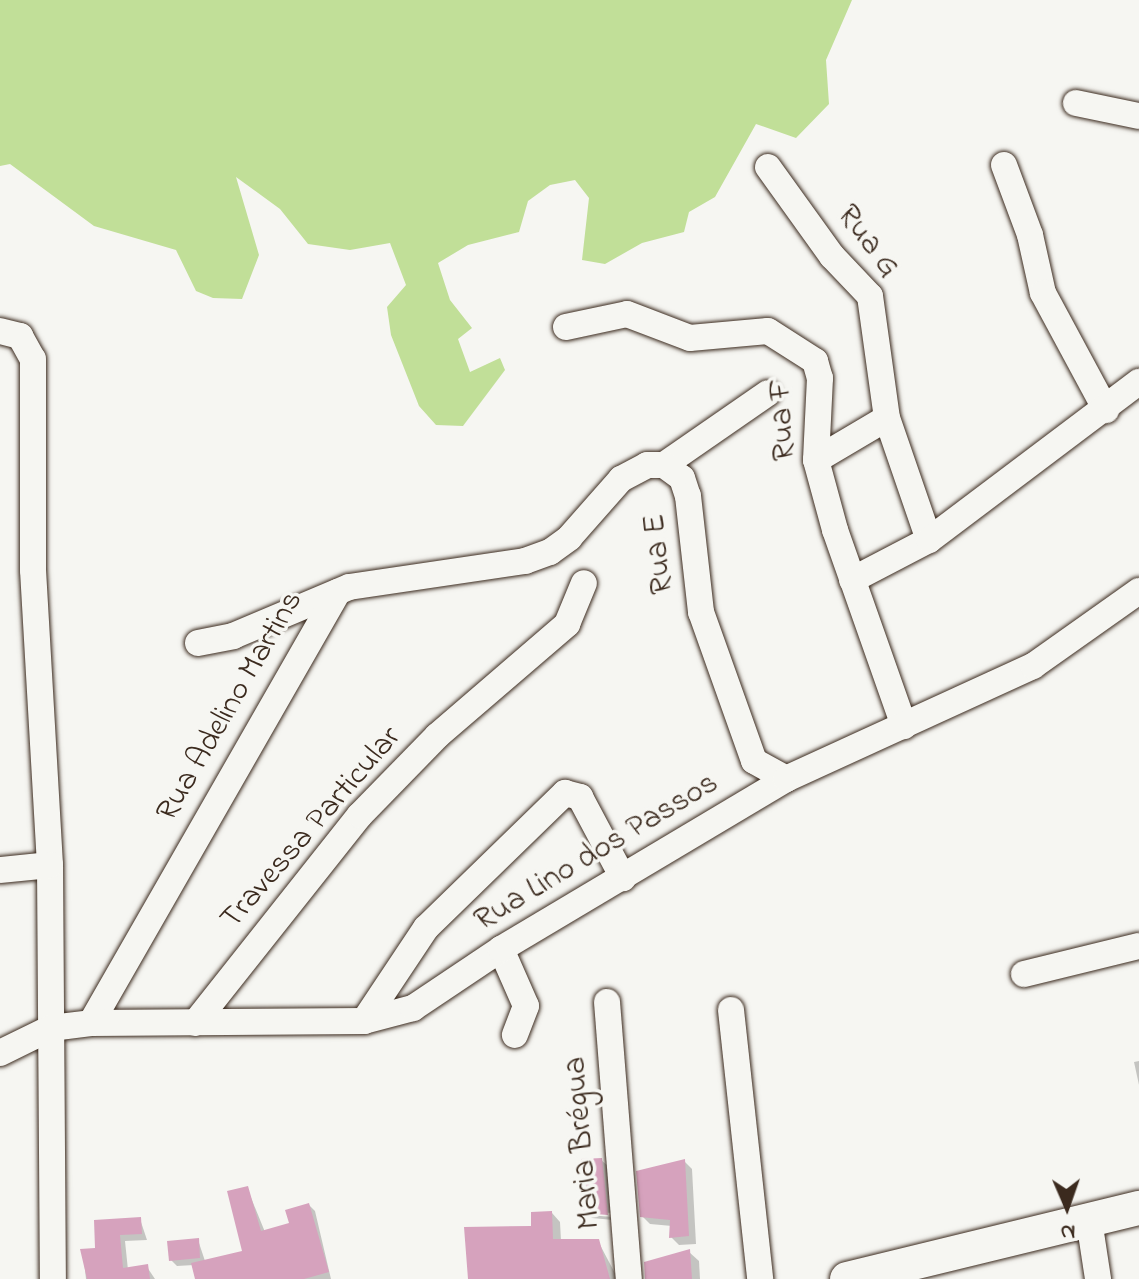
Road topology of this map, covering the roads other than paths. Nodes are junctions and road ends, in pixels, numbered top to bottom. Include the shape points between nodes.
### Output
1 (1076, 103) dead end
2 (1139, 116) edge
3 (1004, 165) dead end
4 (768, 167) dead end
5 (566, 327) dead end
6 (0, 331) edge
7 (1139, 382) edge
8 (768, 393) dead end
9 (1106, 410) junction
10 (887, 418) junction
11 (816, 460) junction
12 (664, 465) junction
13 (569, 538) joint
14 (929, 540) junction
15 (852, 580) junction
16 (584, 583) dead end
17 (1139, 591) edge
18 (338, 592) junction
19 (198, 643) dead end
20 (904, 726) junction
21 (754, 761) junction
22 (786, 779) junction
23 (746, 803) junction
24 (50, 865) junction
25 (0, 870) edge
26 (623, 878) junction
27 (1139, 946) edge
28 (501, 949) junction
29 (1024, 974) dead end
30 (607, 1002) dead end
31 (731, 1010) dead end
32 (364, 1021) junction
33 (91, 1023) junction
34 (195, 1023) junction
35 (51, 1028) junction
36 (515, 1035) dead end
37 (0, 1053) edge
38 (1139, 1208) edge
39 (1089, 1220) junction
40 (853, 1278) edge
41 (53, 1279) edge
42 (629, 1279) edge
43 (760, 1279) edge
44 (1098, 1279) edge

1 - 2 street
3 - 9 street via 1030,235 1043,293
4 - 10 street, Rua G via 832,256 870,296
5 - 11 street, Rua F via 627,314 690,338 779,334 818,368
6 - 24 street via 20,336 33,359 33,570
7 - 9 street
8 - 12 street
9 - 14 street
10 - 11 street
10 - 14 street, Rua G
11 - 15 street, Rua F
12 - 13 street, Rua E via 647,465 621,479
12 - 21 street, Rua E via 682,478 688,496 701,612
13 - 18 street, Rua Adelino Martins via 525,561
14 - 15 street
15 - 20 street, Rua F
16 - 34 street, Travessa Particular via 567,624 437,736 360,815
17 - 20 street, Rua Lino dos Passos via 1022,673
18 - 19 street via 233,636
18 - 33 street, Rua Adelino Martins
20 - 22 street, Rua Lino dos Passos
21 - 22 street
21 - 23 street
22 - 23 street, Rua Lino dos Passos
23 - 26 street, Rua Lino dos Passos
24 - 25 street
24 - 35 street
26 - 28 street, Rua Lino dos Passos
26 - 32 street via 574,792 565,793 426,928
27 - 29 street
28 - 32 street, Rua Lino dos Passos via 413,1008
28 - 36 street via 526,1006
30 - 42 street, Maria Brégua
31 - 43 street
32 - 34 street, Rua Lino dos Passos
33 - 34 street, Rua Lino dos Passos
33 - 35 street, Rua Lino dos Passos
35 - 37 street, Rua Lino dos Passos
35 - 41 street
38 - 39 main road
39 - 40 main road
39 - 44 street

